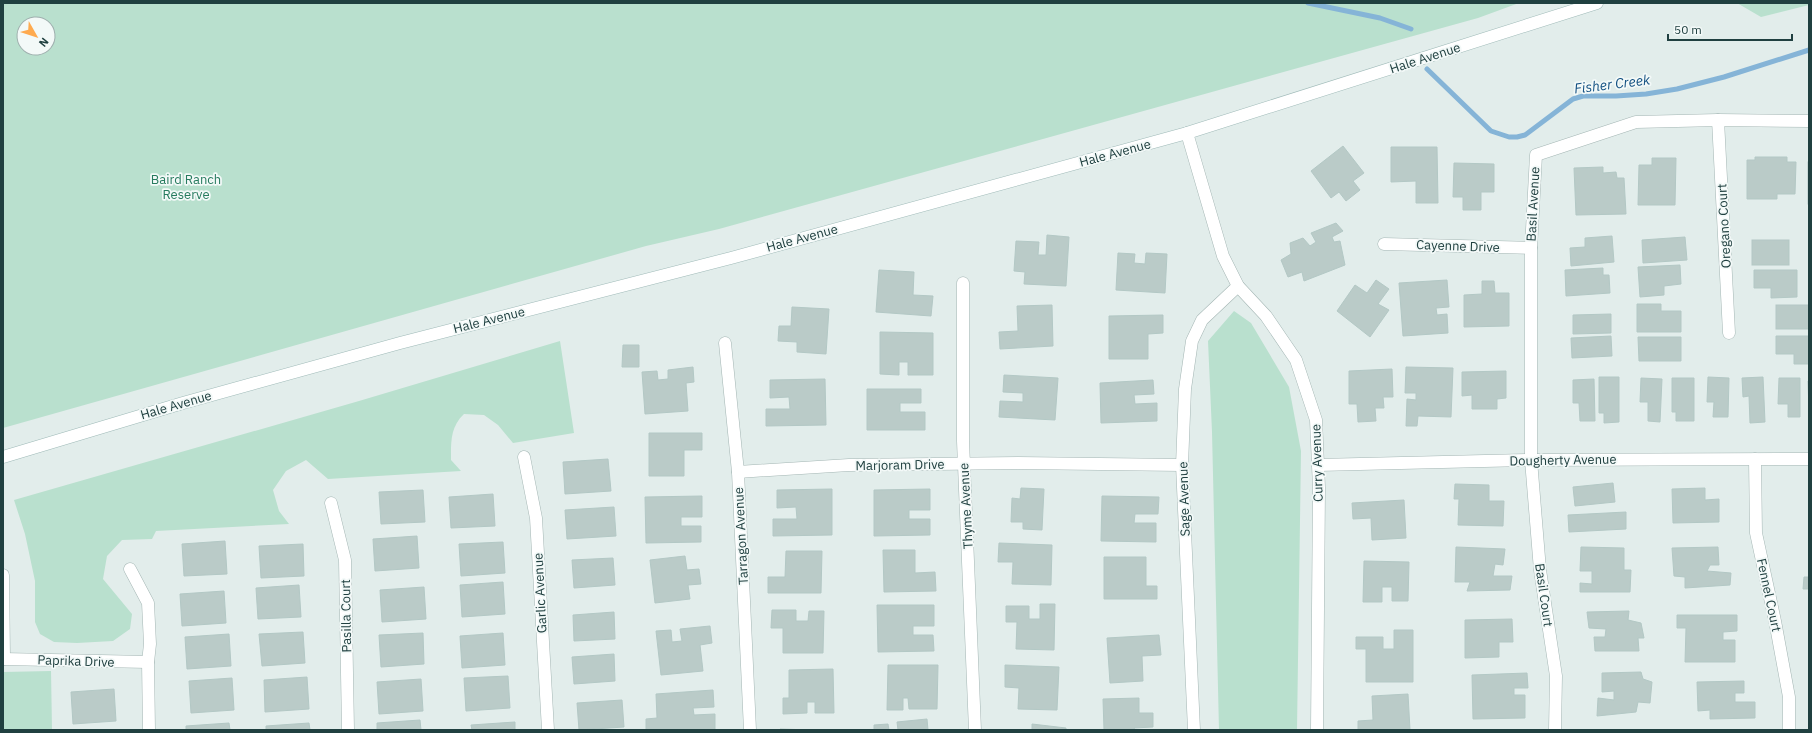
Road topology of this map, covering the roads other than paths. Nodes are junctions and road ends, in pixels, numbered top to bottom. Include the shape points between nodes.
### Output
1 (1597, 3) edge
2 (1718, 120) junction
3 (1809, 121) edge
4 (1187, 133) junction
5 (1384, 244) dead end
6 (1531, 248) junction
7 (963, 283) dead end
8 (1238, 286) junction
9 (1729, 333) dead end
10 (725, 343) dead end
11 (3, 457) edge
12 (524, 457) dead end
13 (1809, 458) edge
14 (1755, 459) junction
15 (1531, 460) junction
16 (964, 464) junction
17 (1182, 465) junction
18 (1318, 465) junction
19 (738, 472) junction
20 (331, 503) dead end
21 (130, 569) dead end
22 (3, 575) edge
23 (4, 659) edge
24 (148, 662) junction
25 (149, 730) edge
26 (348, 730) edge
27 (548, 730) edge
28 (750, 730) edge
29 (975, 730) edge
30 (1194, 730) edge
31 (1318, 730) edge
32 (1555, 730) edge
33 (1789, 730) edge

1 - 4 street, Hale Avenue
2 - 3 street, Basil Avenue
2 - 6 street, Basil Avenue via 1636,122 1536,155
2 - 9 street, Oregano Court
4 - 8 street, Curry Avenue via 1222,256
4 - 11 street, Hale Avenue via 731,258 385,347
5 - 6 street, Cayenne Drive
6 - 15 street, Basil Avenue
7 - 16 street, Thyme Avenue
8 - 17 street, Sage Avenue via 1202,320 1192,341 1185,389
8 - 18 street, Curry Avenue via 1266,316 1296,360 1316,420
10 - 19 street, Tarragon Avenue
12 - 27 street, Garlic Avenue via 536,518
13 - 14 street, Dougherty Avenue
14 - 15 street, Dougherty Avenue
14 - 33 street, Fennel Court via 1756,533 1789,697
15 - 18 street, Dougherty Avenue
15 - 32 street, Basil Court via 1540,570 1556,676
16 - 17 street, Marjoram Drive
16 - 19 street, Marjoram Drive via 849,466
16 - 29 street, Thyme Avenue
17 - 30 street, Sage Avenue
18 - 31 street, Curry Avenue
19 - 28 street, Tarragon Avenue
20 - 26 street, Pasilla Court via 345,560
21 - 24 street via 148,603
22 - 23 street
23 - 24 street, Paprika Drive
24 - 25 street

